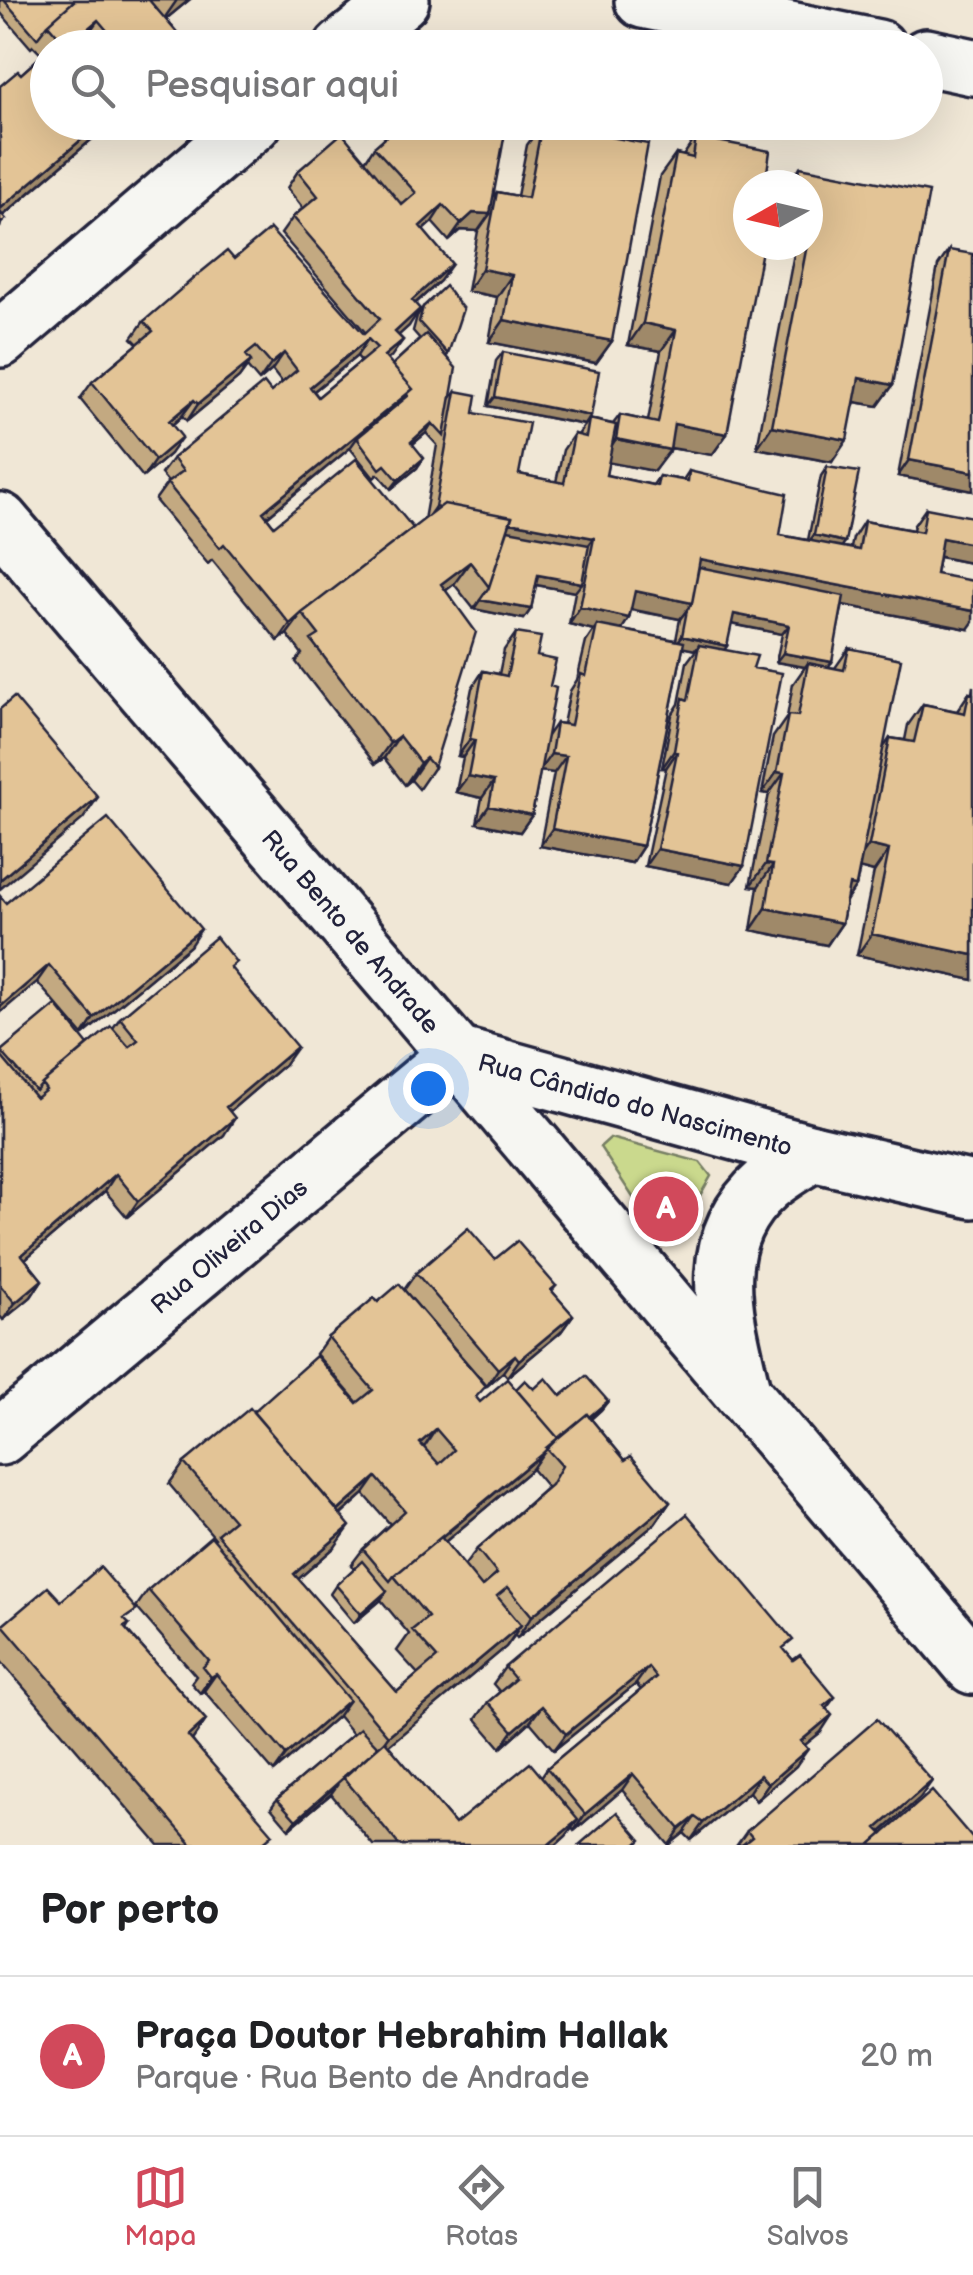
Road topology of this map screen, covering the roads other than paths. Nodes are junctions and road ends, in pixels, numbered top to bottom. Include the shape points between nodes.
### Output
1 (401, 0) edge
2 (642, 0) edge
3 (364, 30) edge
4 (790, 30) edge
5 (943, 60) edge
6 (973, 66) edge
7 (233, 140) edge
8 (0, 338) edge
9 (0, 521) edge
10 (457, 1055) junction
11 (812, 1154) junction
12 (973, 1190) edge
13 (742, 1394) junction
14 (0, 1437) edge
15 (973, 1666) edge

1 - 3 street
2 - 4 street
5 - 6 street
7 - 8 street
9 - 10 street, Rua Bento de Andrade
10 - 11 street, Rua Cândido do Nascimento
10 - 13 street, Rua Bento de Andrade
10 - 14 street, Rua Oliveira Dias
11 - 12 street, Rua Cândido do Nascimento
11 - 13 street, Rua Cândido do Nascimento via 742,1210 724,1250 726,1317
13 - 15 street, Rua Bento de Andrade

